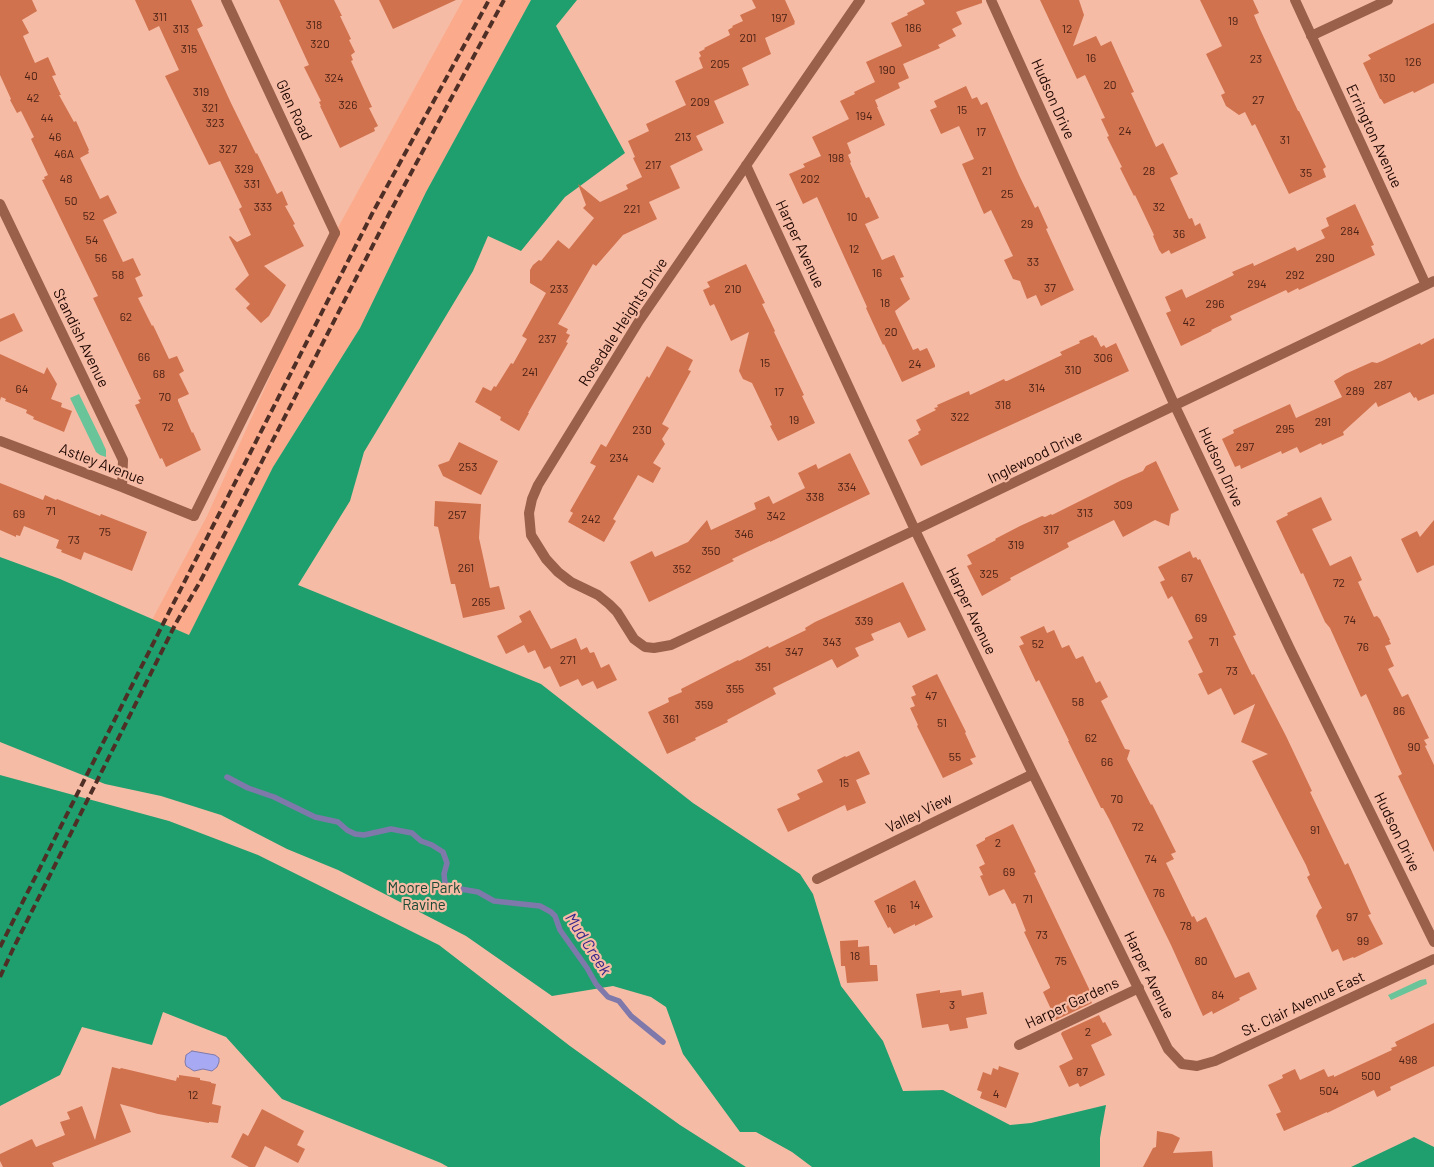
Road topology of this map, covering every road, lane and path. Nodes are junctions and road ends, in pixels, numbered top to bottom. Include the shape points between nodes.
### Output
1 (226, 0) edge
2 (860, 0) edge
3 (991, 0) edge
4 (1295, 0) edge
5 (1388, 0) edge
6 (1311, 36) junction
7 (746, 164) junction
8 (0, 204) edge
9 (1430, 283) edge
10 (1175, 406) junction
11 (0, 441) edge
12 (122, 486) junction
13 (194, 516) joint
14 (915, 530) junction
15 (645, 647) joint
16 (1033, 774) junction
17 (817, 879) dead end
18 (1434, 942) edge
19 (1434, 959) edge
20 (1139, 988) junction
21 (1019, 1045) dead end
22 (1182, 1064) joint

1 - 13 street, Glen Road via 335,232
2 - 7 street, Rosedale Heights Drive
3 - 10 street, Hudson Drive
4 - 6 street, Errington Avenue
5 - 6 street
6 - 9 street, Errington Avenue via 1416,265
7 - 14 street, Harper Avenue
7 - 15 street, Rosedale Heights Drive via 639,321 538,485 529,513 531,535 558,572 609,604 618,612 634,639
8 - 12 street, Standish Avenue via 123,460
9 - 10 street, Inglewood Drive
10 - 14 street, Inglewood Drive
10 - 18 street, Hudson Drive
11 - 12 street, Astley Avenue
12 - 13 street, Astley Avenue
14 - 15 street, Inglewood Drive via 671,645
14 - 16 street, Harper Avenue
16 - 17 street, Valley View
16 - 20 street, Harper Avenue
19 - 22 street, St. Clair Avenue East via 1215,1061 1197,1066
20 - 21 street, Harper Gardens
20 - 22 street, Harper Avenue via 1168,1049

